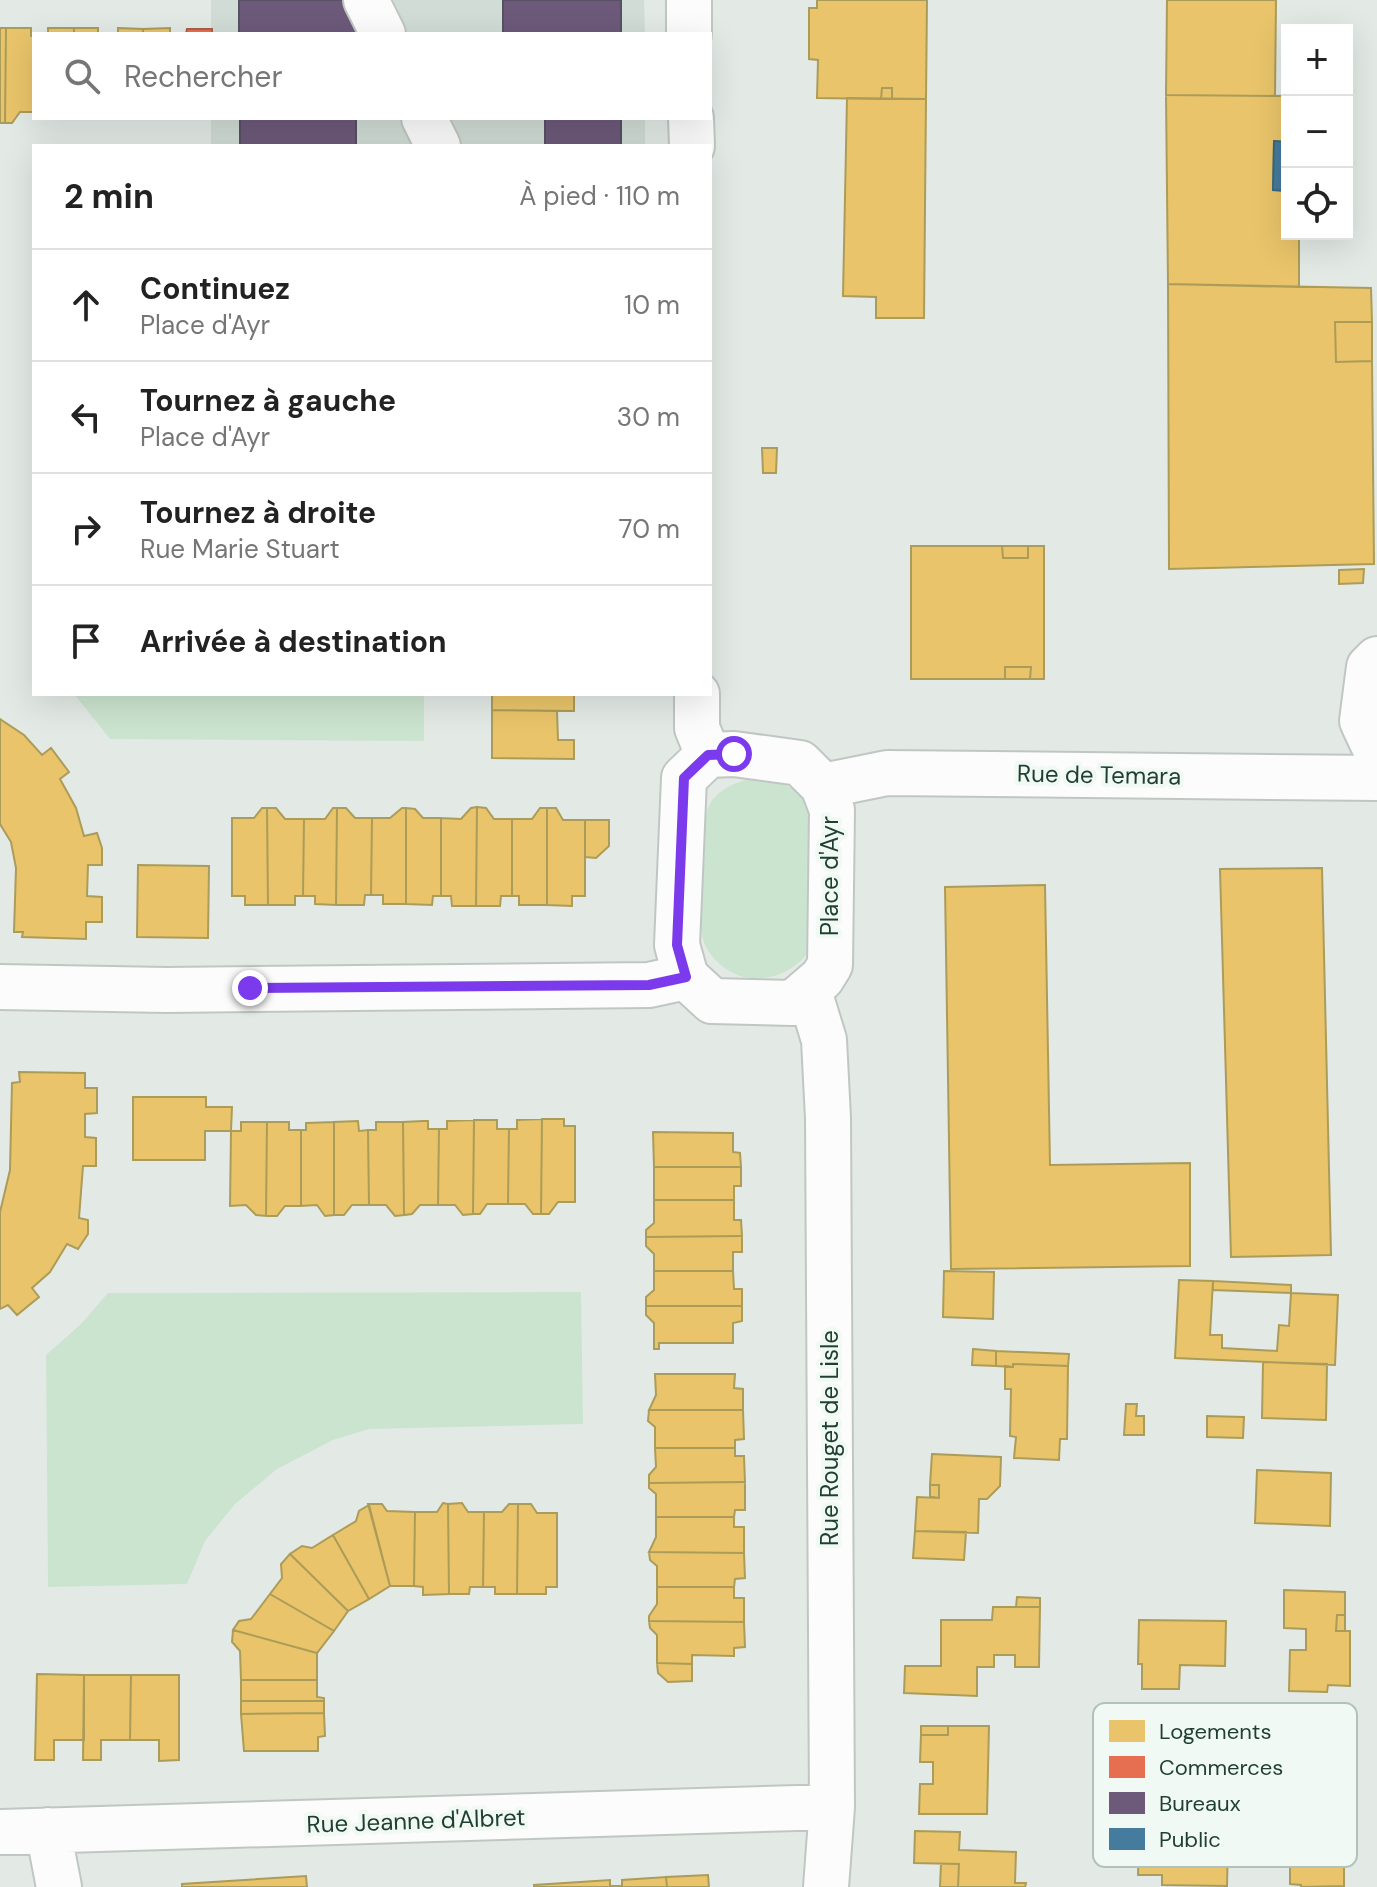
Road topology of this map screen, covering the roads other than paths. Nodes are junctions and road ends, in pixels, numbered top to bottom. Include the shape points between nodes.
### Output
1 (366, 0) edge
2 (689, 0) edge
3 (382, 32) edge
4 (689, 32) edge
5 (425, 120) edge
6 (691, 120) edge
7 (437, 144) edge
8 (692, 144) edge
9 (1377, 659) edge
10 (697, 696) edge
11 (1377, 753) edge
12 (708, 755) junction
13 (1377, 778) edge
14 (823, 786) junction
15 (686, 977) junction
16 (0, 987) edge
17 (809, 991) junction
18 (832, 1807) junction
19 (48, 1830) junction
20 (0, 1832) edge
21 (59, 1887) edge
22 (826, 1887) edge

1 - 3 street
2 - 4 street
5 - 7 street
6 - 8 street
9 - 11 street via 1369,667 1362,721
10 - 12 street via 697,728
12 - 14 street, Place d'Ayr via 800,763
12 - 15 street via 684,778 677,945
13 - 14 street, Rue de Temara via 887,773
14 - 17 street, Place d'Ayr via 832,810 830,965
15 - 16 street via 649,985
15 - 17 street via 712,1001 793,1003
17 - 18 street, Rue Rouget de Lisle via 824,1040 828,1118
18 - 19 street, Rue Jeanne d'Albret
18 - 22 street, Rue Rouget de Lisle
19 - 20 street, Rue Jeanne d'Albret
19 - 21 street

